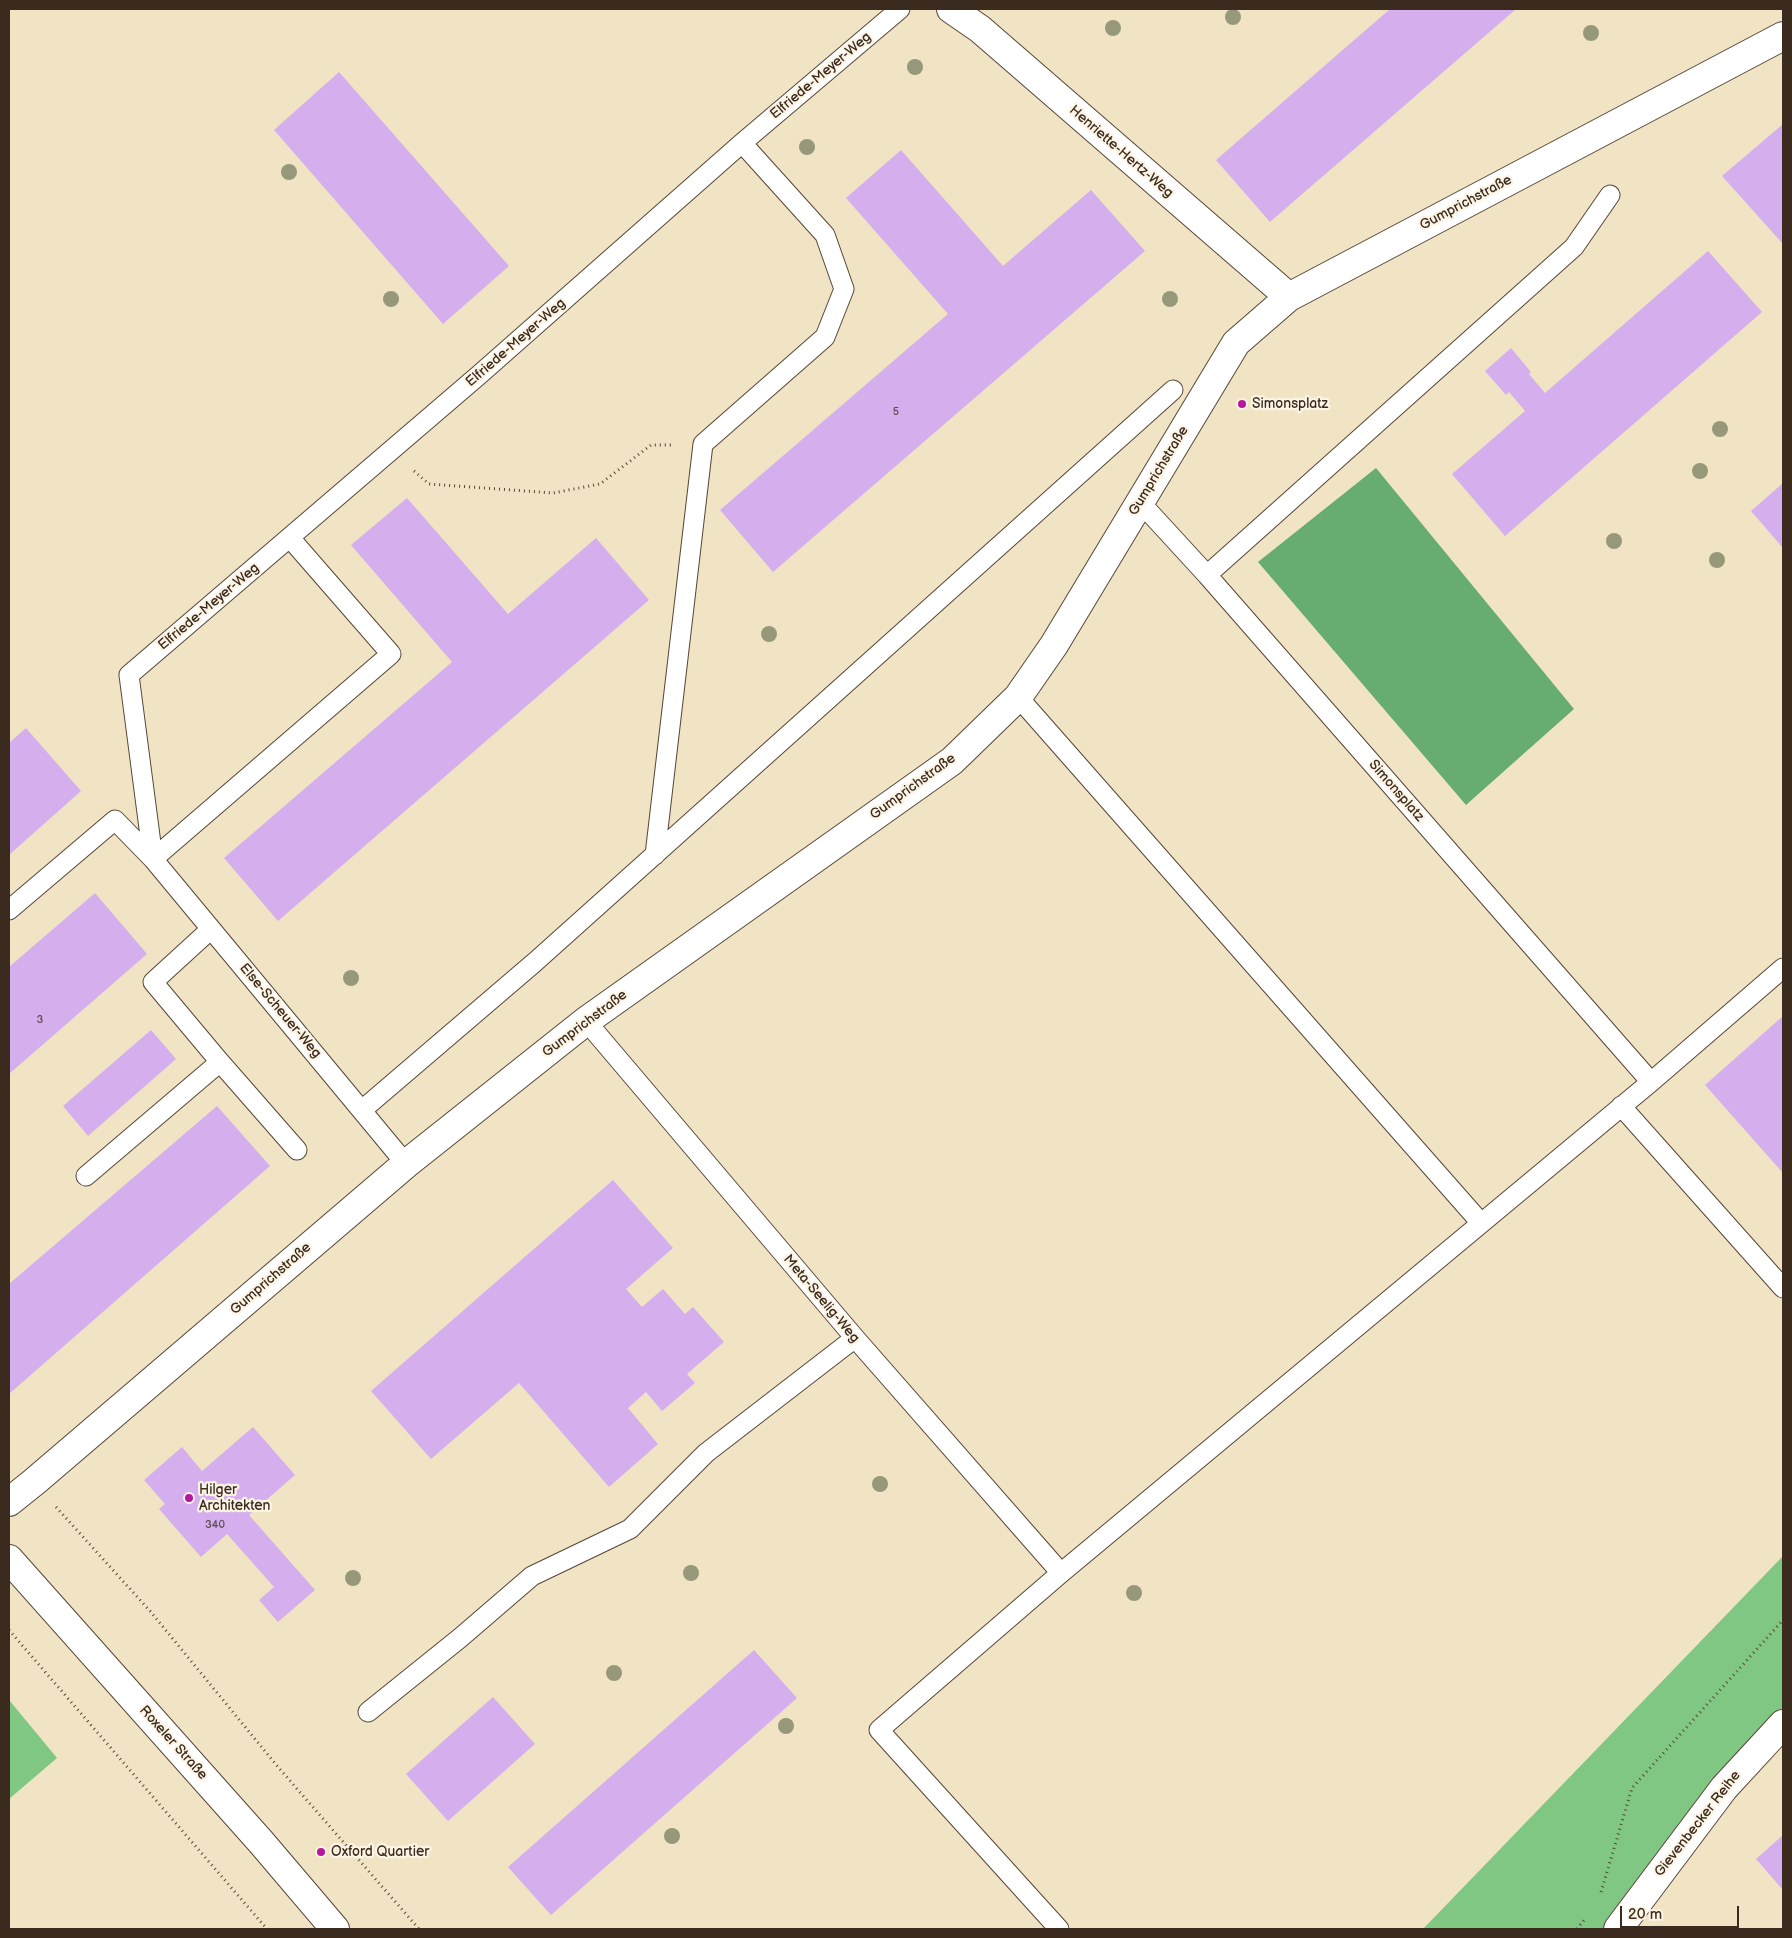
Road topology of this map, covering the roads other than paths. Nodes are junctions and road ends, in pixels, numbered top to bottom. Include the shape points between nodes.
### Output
1 (900, 9) edge
2 (951, 9) edge
3 (1783, 36) edge
4 (742, 143) junction
5 (1610, 195) dead end
6 (1290, 298) junction
7 (1173, 390) dead end
8 (1140, 502) junction
9 (290, 538) junction
10 (1207, 575) junction
11 (1018, 697) junction
12 (656, 855) junction
13 (153, 859) junction
14 (9, 910) edge
15 (211, 929) junction
16 (1783, 968) edge
17 (586, 1021) junction
18 (220, 1062) junction
19 (1651, 1082) junction
20 (1621, 1106) junction
21 (362, 1110) junction
22 (297, 1150) dead end
23 (406, 1164) junction
24 (86, 1176) dead end
25 (1481, 1223) junction
26 (1783, 1288) edge
27 (855, 1338) junction
28 (9, 1502) edge
29 (9, 1558) edge
30 (1061, 1573) junction
31 (368, 1712) dead end
32 (1783, 1724) edge
33 (335, 1929) edge
34 (1059, 1929) edge
35 (1618, 1929) edge

1 - 4 lane, Elfriede-Meyer-Weg
2 - 6 street, Henriette-Hertz-Weg via 980,29
3 - 6 street, Gumprichstraße
4 - 9 lane, Elfriede-Meyer-Weg
4 - 12 lane via 825,235 844,289 826,337 703,444
5 - 10 lane via 1574,247
6 - 8 street, Gumprichstraße via 1236,343
7 - 12 lane
8 - 10 lane, Simonsplatz
8 - 11 street, Gumprichstraße via 1054,645
9 - 13 lane, Elfriede-Meyer-Weg via 129,675
9 - 13 lane via 391,654
10 - 19 lane, Simonsplatz
11 - 17 street, Gumprichstraße via 952,761
11 - 25 lane
12 - 21 lane
13 - 14 lane, Else-Scheuer-Weg via 115,820
13 - 15 lane, Else-Scheuer-Weg
15 - 18 lane via 153,982
15 - 21 lane, Else-Scheuer-Weg
16 - 19 lane
17 - 23 street, Gumprichstraße
17 - 27 lane, Meta-Seelig-Weg
18 - 22 lane
18 - 24 lane
19 - 20 lane
20 - 25 lane
20 - 26 lane
21 - 23 lane, Else-Scheuer-Weg
23 - 28 street, Gumprichstraße
25 - 30 lane
27 - 30 lane, Meta-Seelig-Weg
27 - 31 lane via 706,1453 630,1529 532,1576
29 - 33 street, Roxeler Straße
30 - 34 lane via 879,1730
32 - 35 street, Gievenbecker Reihe via 1724,1788

